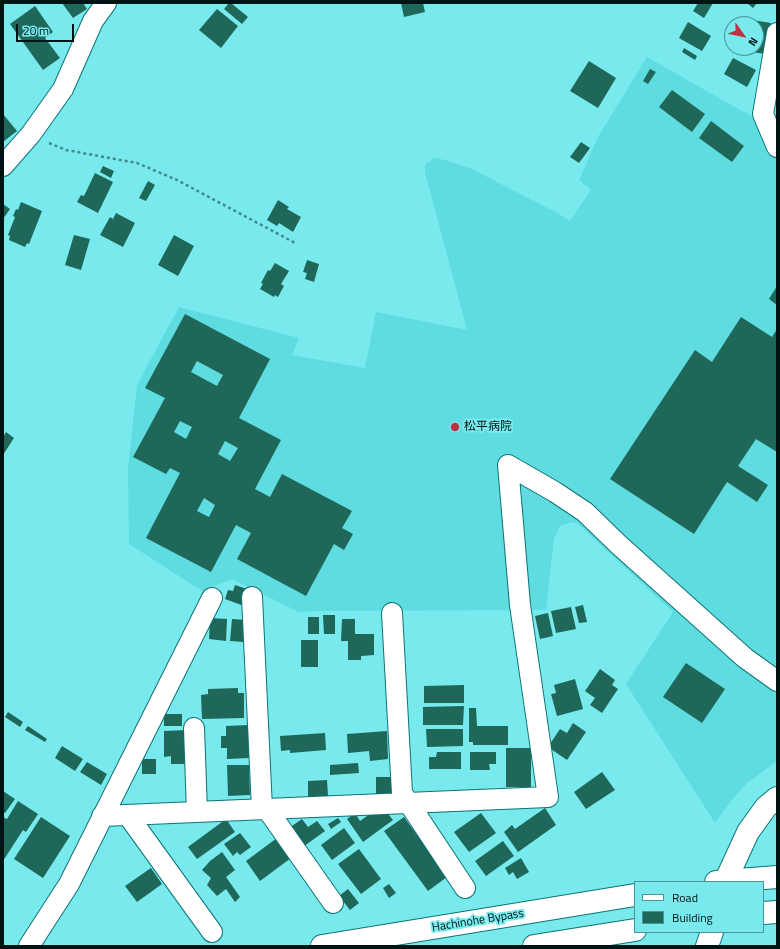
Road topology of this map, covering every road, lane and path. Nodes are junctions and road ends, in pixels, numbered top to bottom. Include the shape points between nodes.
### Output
1 (106, 3) edge
2 (777, 33) edge
3 (31, 134) junction
4 (777, 147) edge
5 (3, 166) edge
6 (297, 244) dead end
7 (252, 597) dead end
8 (212, 598) dead end
9 (392, 614) dead end
10 (777, 681) edge
11 (194, 728) dead end
12 (777, 798) edge
13 (408, 802) junction
14 (265, 809) junction
15 (197, 812) junction
16 (129, 815) junction
17 (102, 816) junction
18 (777, 878) edge
19 (723, 881) edge
20 (736, 881) edge
21 (465, 888) dead end
22 (634, 895) edge
23 (333, 903) dead end
24 (777, 912) edge
25 (764, 913) edge
26 (634, 930) edge
27 (212, 932) dead end
28 (712, 933) edge
29 (29, 946) edge
30 (322, 946) edge
31 (534, 946) edge
32 (707, 946) edge

1 - 3 street via 93,21 63,89
2 - 4 street via 763,114
3 - 5 street
3 - 6 path via 66,150 137,163 177,180
7 - 14 street
8 - 17 street
9 - 13 street via 402,793
10 - 13 street via 745,658 585,512 508,465 520,605 548,797
11 - 15 street
12 - 19 main road via 766,807 748,832
13 - 14 street
13 - 21 street
14 - 15 street
14 - 23 street
15 - 16 street
16 - 17 street
16 - 27 street
17 - 29 street via 69,884
18 - 20 main road
22 - 30 main road, Hachinohe Bypass
24 - 25 main road
26 - 31 main road
28 - 32 main road

